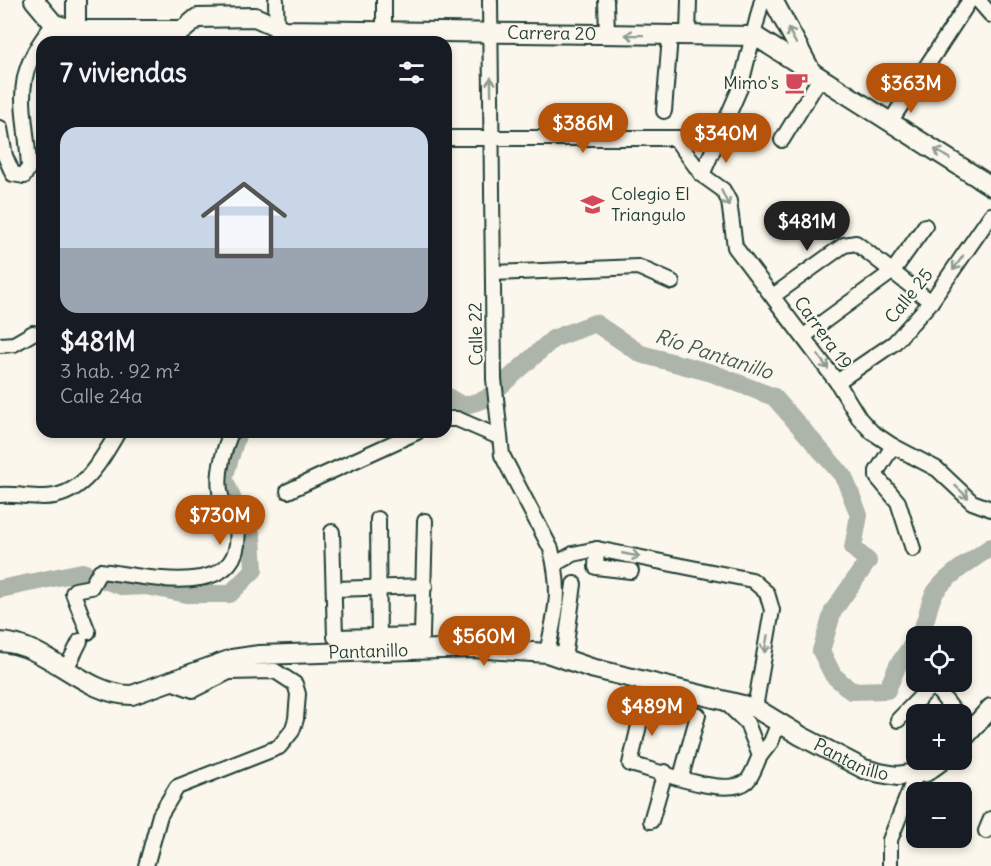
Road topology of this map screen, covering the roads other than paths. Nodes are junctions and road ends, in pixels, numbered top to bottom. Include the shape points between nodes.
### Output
1 (34, 0) edge
2 (76, 0) edge
3 (276, 0) edge
4 (384, 0) edge
5 (490, 0) edge
6 (606, 0) edge
7 (689, 0) edge
8 (762, 0) edge
9 (773, 0) edge
10 (970, 0) edge
11 (978, 0) edge
12 (197, 9) edge
13 (991, 15) edge
14 (54, 24) junction
15 (490, 33) junction
16 (607, 34) junction
17 (277, 35) edge
18 (44, 36) edge
19 (76, 36) edge
20 (183, 36) edge
21 (330, 36) edge
22 (384, 36) edge
23 (410, 36) edge
24 (679, 36) junction
25 (755, 36) junction
26 (36, 48) edge
27 (816, 75) junction
28 (664, 111) dead end
29 (890, 122) junction
30 (0, 128) edge
31 (452, 138) edge
32 (492, 138) junction
33 (675, 138) junction
34 (721, 138) junction
35 (782, 140) dead end
36 (36, 145) edge
37 (27, 146) junction
38 (702, 175) junction
39 (991, 186) edge
40 (991, 215) edge
41 (925, 226) dead end
42 (893, 271) junction
43 (493, 273) junction
44 (672, 282) dead end
45 (773, 296) junction
46 (932, 302) junction
47 (33, 333) dead end
48 (804, 336) junction
49 (0, 345) edge
50 (837, 382) junction
51 (452, 419) edge
52 (498, 430) junction
53 (114, 438) edge
54 (229, 438) edge
55 (404, 438) edge
56 (893, 446) junction
57 (288, 491) dead end
58 (0, 495) edge
59 (991, 509) edge
60 (378, 519) dead end
61 (425, 521) dead end
62 (332, 532) dead end
63 (550, 549) junction
64 (597, 549) junction
65 (913, 549) dead end
66 (573, 554) junction
67 (555, 564) junction
68 (631, 572) dead end
69 (574, 584) dead end
70 (425, 586) junction
71 (379, 588) junction
72 (335, 590) junction
73 (0, 642) edge
74 (379, 644) junction
75 (555, 656) junction
76 (66, 669) junction
77 (168, 681) junction
78 (925, 692) edge
79 (722, 699) junction
80 (644, 704) dead end
81 (755, 708) junction
82 (991, 708) edge
83 (698, 715) dead end
84 (898, 720) dead end
85 (779, 722) junction
86 (972, 724) edge
87 (760, 756) junction
88 (929, 770) edge
89 (665, 772) junction
90 (916, 772) junction
91 (681, 777) junction
92 (651, 821) dead end
93 (146, 866) edge
94 (890, 866) edge

1 - 14 main road
2 - 19 main road
3 - 17 street
4 - 22 street
5 - 15 street, Calle 22
6 - 16 street
7 - 24 street
8 - 25 street
27 -> 9 main road
10 - 29 street
11 - 13 street
12 - 17 main road, Carrera 20 via 255,17
12 - 20 main road, Carrera 20
14 - 18 street
14 - 19 main road, Carrera 20
15 - 16 main road, Carrera 20
15 - 23 main road, Carrera 20
32 -> 15 street, Calle 22
24 -> 16 main road, Carrera 20
17 - 21 main road, Carrera 20
19 - 20 main road, Carrera 20
24 - 25 main road, Carrera 20
24 - 28 street
25 - 27 main road
25 - 34 street
26 - 37 street via 23,79
27 - 29 main road
27 - 35 street
39 -> 29 main road
30 - 37 street via 13,174 27,173
31 - 32 street
32 - 33 street
32 - 43 street, Calle 22
33 - 34 street
33 - 38 street, Carrera 19
34 - 38 street
36 - 37 street
38 -> 45 street, Carrera 19 via 723,190 729,201 735,248
40 -> 46 street, Calle 25
41 - 42 street
42 - 45 street via 856,243 844,244
42 - 46 street
42 - 48 street
43 - 44 street via 638,267
43 - 52 street, Calle 22
45 - 48 street, Carrera 19
46 - 50 street, Calle 25 via 894,343
47 - 49 street via 14,344
48 -> 50 street, Carrera 19
50 - 56 street, Carrera 19 via 872,432
51 - 52 street
52 - 63 street, Calle 22 via 502,455
53 - 58 street via 99,464 75,490 44,497
54 - 76 street via 220,471 222,500 237,526 237,545 231,561 201,580 166,580 100,570 91,587 73,593 84,637
55 - 57 street
56 -> 59 street, Carrera 19 via 937,469 972,502
56 - 65 street via 877,477 898,502
60 - 71 street
61 - 70 street
62 - 72 street
63 - 66 street
63 - 67 street, Calle 22
64 - 66 street
64 - 68 street via 596,567
64 -> 81 street via 752,580 767,593 772,610
66 - 67 street
67 - 75 street, Calle 22 via 559,594
69 - 75 street
70 - 71 street
70 - 74 street via 422,635
71 - 72 street
71 - 74 street
72 - 74 street via 335,637
73 - 76 main road, Pantanillo via 26,648
74 - 75 main road, Pantanillo
74 - 77 main road, Pantanillo via 232,658
75 - 79 main road, Pantanillo
76 - 77 main road, Pantanillo via 123,695
77 - 93 street via 193,690 229,672 275,671 295,684 296,719 279,747 177,787 160,815
78 - 84 street
79 - 81 main road, Pantanillo
79 - 87 street via 747,723
80 - 89 street via 630,764
81 - 85 main road, Pantanillo
82 - 86 main road
83 - 91 street
85 - 87 street
85 - 90 main road, Pantanillo via 864,769 897,776
87 - 91 street via 748,780 737,787 718,788
88 - 90 main road, Pantanillo
89 - 91 street
89 - 92 street
90 - 94 street via 890,840

